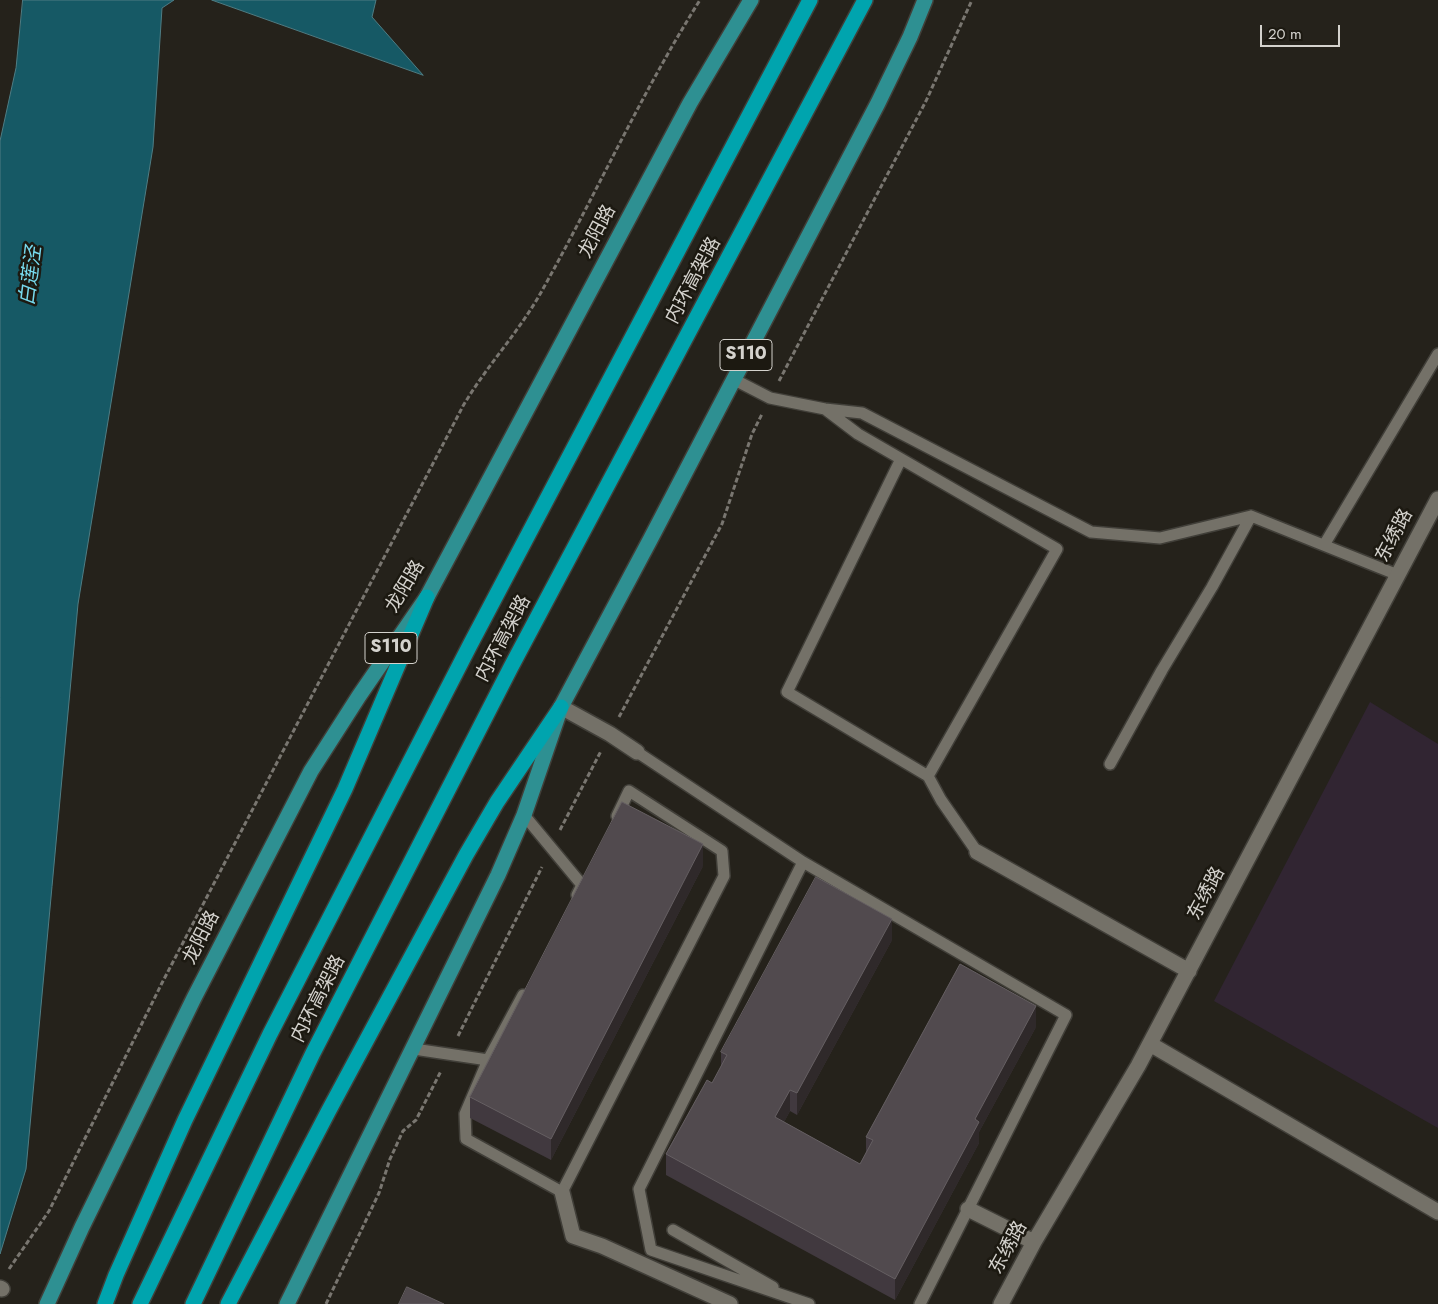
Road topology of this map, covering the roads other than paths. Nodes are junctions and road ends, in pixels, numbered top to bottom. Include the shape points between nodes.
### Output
1 (751, 0) edge
2 (810, 0) edge
3 (865, 0) edge
4 (925, 0) edge
5 (1438, 354) edge
6 (733, 379) junction
7 (825, 409) junction
8 (901, 459) junction
9 (1438, 498) edge
10 (1250, 516) junction
11 (1324, 546) junction
12 (1398, 575) junction
13 (426, 597) junction
14 (561, 707) junction
15 (637, 752) joint
16 (1110, 764) dead end
17 (928, 776) junction
18 (524, 814) junction
19 (612, 825) edge
20 (977, 852) joint
21 (804, 862) junction
22 (573, 902) edge
23 (1188, 971) junction
24 (530, 981) edge
25 (1150, 1044) junction
26 (414, 1049) junction
27 (488, 1060) junction
28 (562, 1192) junction
29 (968, 1209) junction
30 (1438, 1212) edge
31 (674, 1230) dead end
32 (1034, 1242) junction
33 (797, 1300) junction
34 (47, 1304) edge
35 (105, 1304) edge
36 (140, 1304) edge
37 (193, 1304) edge
38 (228, 1304) edge
39 (287, 1304) edge
40 (730, 1304) edge
41 (809, 1304) edge
42 (920, 1304) edge
43 (1001, 1304) edge

1 - 13 main road, 龙阳路 / S110 via 690,103
2 - 36 highway, 内环高架路 via 470,645 270,1034
3 - 37 highway, 内环高架路 via 511,668 314,1053
4 - 6 main road, S110 via 878,103
5 - 11 lane
6 - 7 lane via 770,398
6 - 14 main road, S110
7 - 8 lane via 858,434
7 - 10 lane via 862,413 1091,532 1160,538
8 - 17 lane via 787,692
8 - 17 lane via 1057,549
9 - 12 street, 东绣路
10 - 11 lane
10 - 16 lane
11 - 12 lane
12 - 23 street, 东绣路
13 - 34 main road, 龙阳路 / S110 via 312,771 194,998
13 - 35 highway via 345,789 185,1120
14 - 15 street
14 - 18 main road, S110
14 - 38 highway via 497,802 466,855
15 - 21 lane
17 - 20 lane
18 - 22 lane via 551,848 584,880
18 - 26 main road, S110
19 - 28 lane via 629,791 722,851 724,876
20 - 23 street
21 - 29 lane via 1066,1015
21 - 33 lane via 639,1190 651,1250
23 - 25 street, 东绣路
24 - 27 lane
25 - 30 street
25 - 32 street, 东绣路
26 - 27 lane
26 - 39 main road, S110
27 - 28 lane via 465,1114 466,1138
28 - 40 street via 573,1236
29 - 32 street
29 - 42 lane
31 - 33 lane
32 - 43 street, 东绣路
33 - 41 lane

